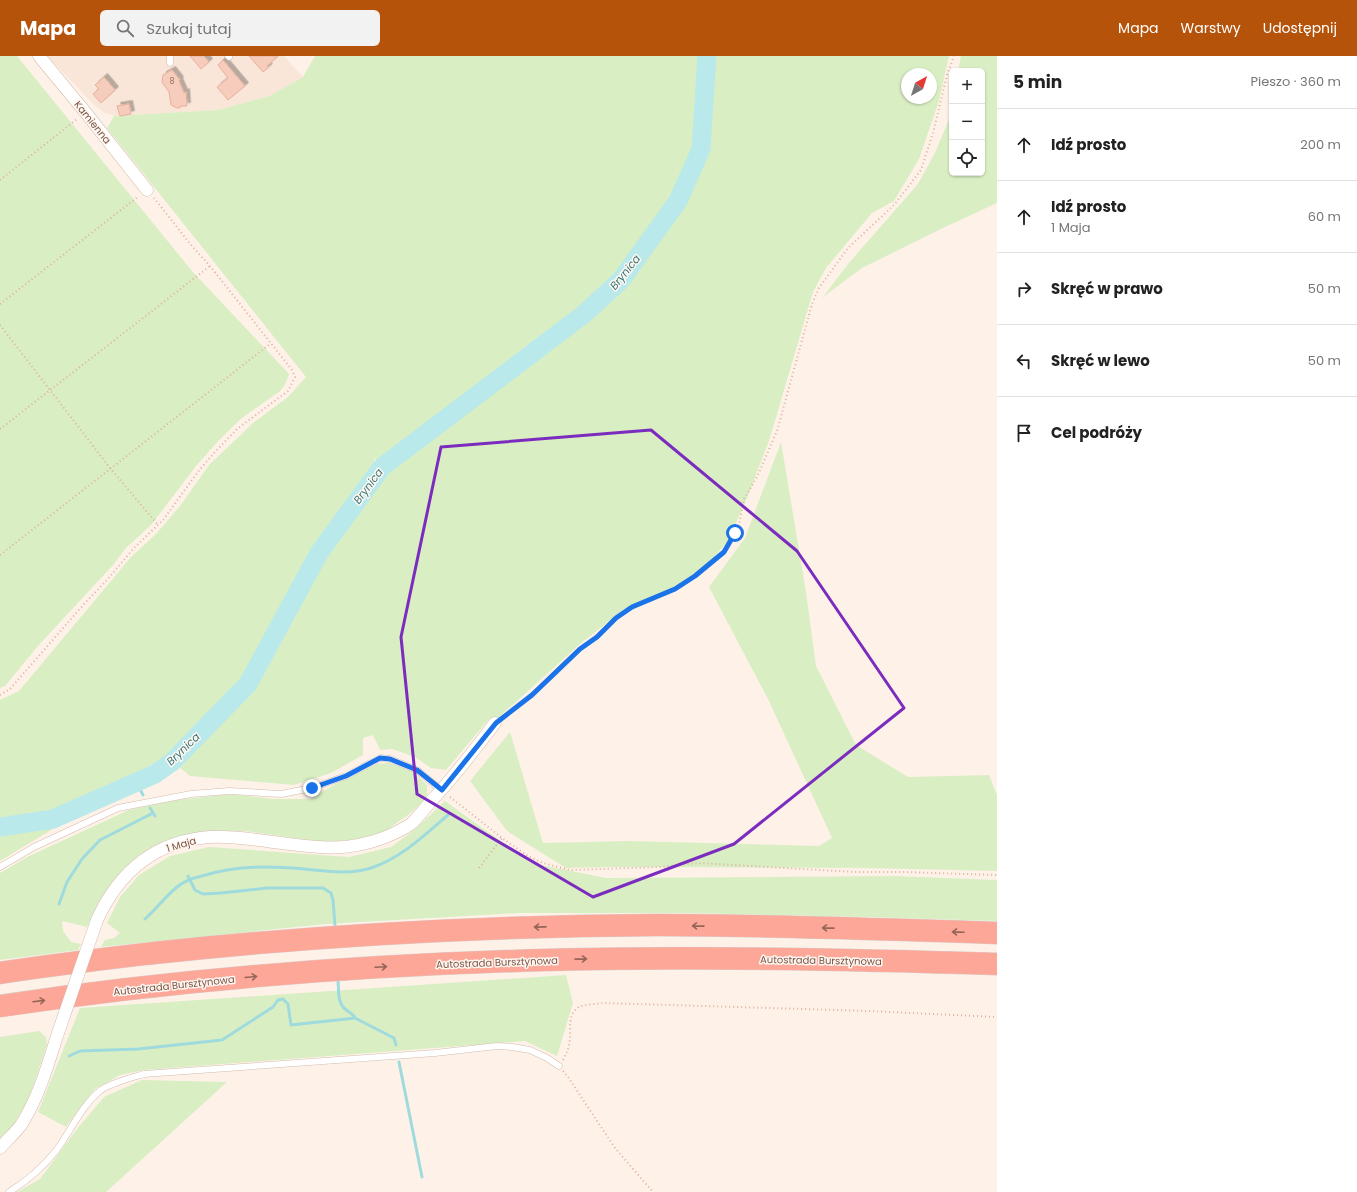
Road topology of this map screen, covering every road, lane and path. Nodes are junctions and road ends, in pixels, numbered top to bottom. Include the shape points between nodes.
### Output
1 (39, 56) edge
2 (170, 56) edge
3 (954, 56) edge
4 (170, 63) dead end
5 (86, 113) junction
6 (0, 180) edge
7 (147, 190) junction
8 (210, 266) junction
9 (0, 304) edge
10 (0, 325) edge
11 (270, 344) junction
12 (50, 389) junction
13 (0, 429) edge
14 (110, 468) junction
15 (158, 525) junction
16 (0, 555) edge
17 (0, 695) edge
18 (496, 723) joint
19 (442, 790) junction
20 (502, 838) junction
21 (0, 867) edge
22 (479, 868) dead end
23 (997, 875) edge
24 (997, 933) edge
25 (997, 964) edge
26 (0, 973) edge
27 (0, 1006) edge
28 (997, 1017) edge
29 (558, 1066) junction
30 (0, 1148) edge
31 (9, 1192) edge
32 (653, 1192) edge

1 - 5 street, Kamienna
2 - 4 lane
3 - 18 path via 921,170 894,205 848,248 819,288 812,304 778,431 744,499 740,525 724,552 675,589 632,607 616,618 532,695
5 - 6 path
5 - 7 street, Kamienna
7 - 8 path
7 - 9 path
8 - 11 path
8 - 12 path
10 - 12 path
11 - 14 path
11 - 15 path via 295,377 288,391 237,429 197,473
12 - 13 path
12 - 14 path
14 - 15 path
14 - 16 path
15 - 17 path via 134,548 10,689
18 - 19 street, 1 Maja
19 - 20 path
19 - 21 lane via 417,770 390,759 380,758 346,776 312,788 281,794 229,791 191,794 118,808 34,847
19 - 30 street, 1 Maja, bridge via 411,824 358,846 322,848 223,837 199,838 153,853 126,874 108,898 97,920 31,1108 20,1126
20 - 22 path
20 - 23 path via 542,863 570,870 698,863 855,872
24 -> 26 highway via 659,925 477,928 241,944
27 -> 25 highway, Autostrada Bursztynowa via 199,982 438,964 672,958
28 - 29 path via 869,1011 589,1005 579,1007 572,1015 567,1052
29 - 31 lane via 530,1050 498,1046 435,1053 144,1074 100,1090 44,1166
29 - 32 path via 615,1148

